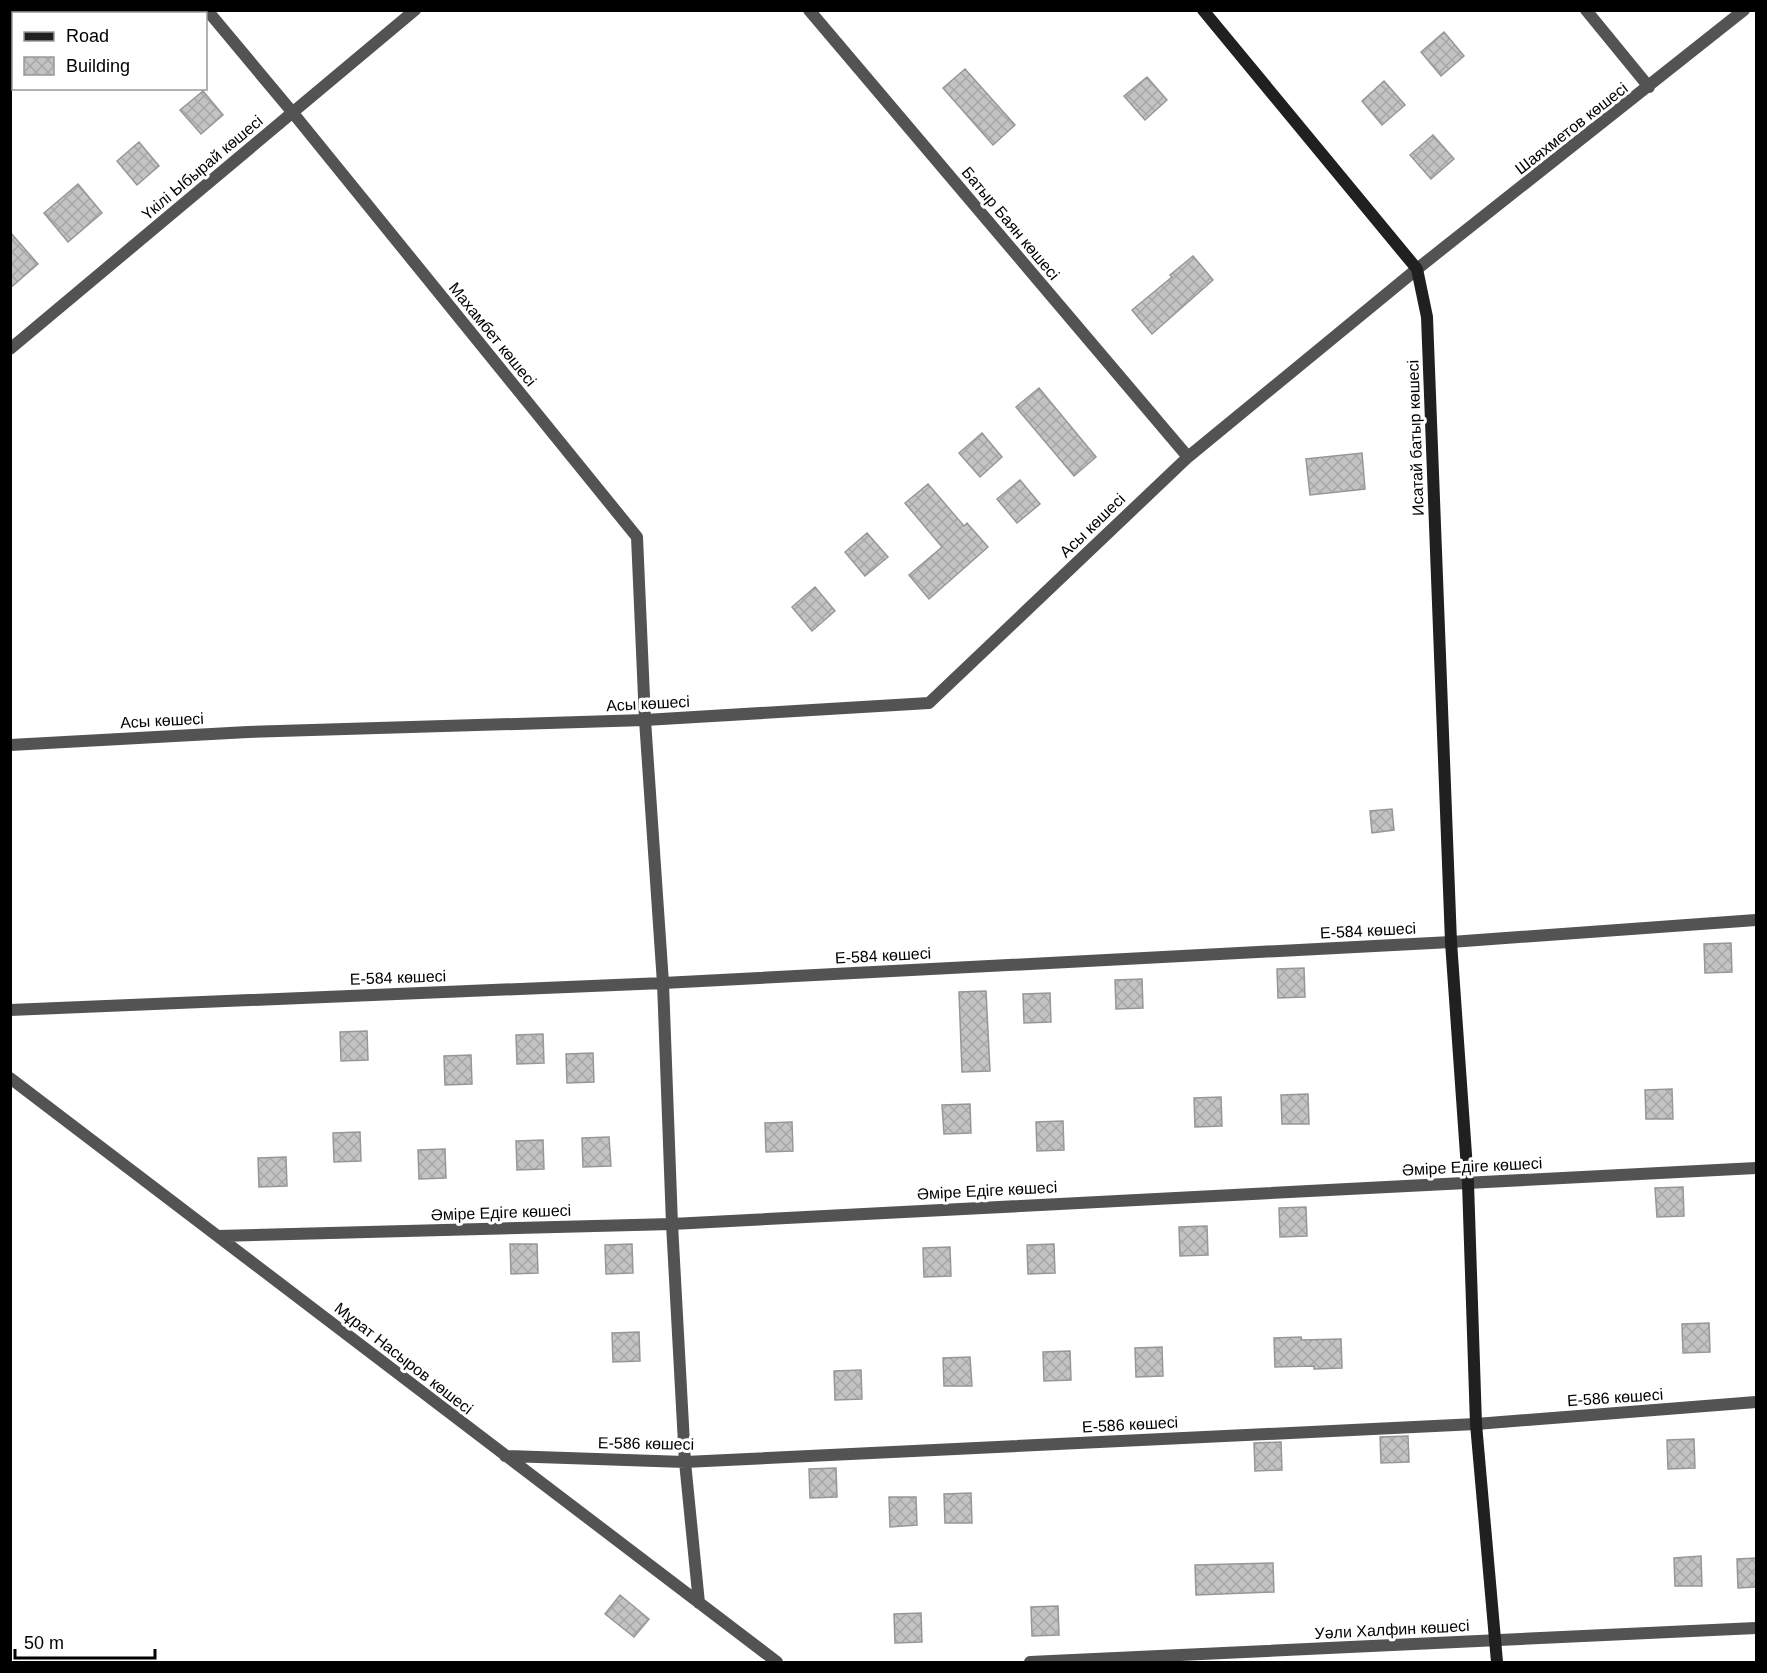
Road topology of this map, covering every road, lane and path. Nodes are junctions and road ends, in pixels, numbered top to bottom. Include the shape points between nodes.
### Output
1 (207, 10) edge
2 (415, 10) edge
3 (809, 10) edge
4 (1203, 10) edge
5 (1586, 10) edge
6 (1743, 10) edge
7 (1649, 87) junction
8 (293, 113) junction
9 (1417, 269) junction
10 (10, 349) edge
11 (1188, 457) junction
12 (645, 720) junction
13 (10, 745) edge
14 (1756, 920) edge
15 (1451, 942) junction
16 (663, 983) junction
17 (10, 1010) edge
18 (10, 1078) edge
19 (1756, 1168) edge
20 (1468, 1183) junction
21 (672, 1224) junction
22 (218, 1236) junction
23 (1756, 1402) edge
24 (1476, 1424) junction
25 (505, 1456) junction
26 (685, 1462) junction
27 (699, 1603) junction
28 (1756, 1628) edge
29 (1496, 1640) junction
30 (777, 1662) edge
31 (1030, 1662) edge
32 (1497, 1662) edge

1 - 8 street, Махамбет көшесі
2 - 8 street, Үкілі Ыбырай көшесі
3 - 11 street, Батыр Баян көшесі
4 - 9 street, Исатай батыр көшесі
5 - 7 street
6 - 7 street, Шаяхметов көшесі
7 - 9 street, Шаяхметов көшесі
8 - 10 street, Үкілі Ыбырай көшесі
8 - 12 street, Махамбет көшесі via 637,537
9 - 11 street, Шаяхметов көшесі
9 - 15 street, Исатай батыр көшесі via 1427,316
11 - 12 street, Асы көшесі via 929,703
12 - 13 street, Асы көшесі via 248,732
12 - 16 street, Махамбет көшесі
14 - 15 street, Е-584 көшесі
15 - 16 street, Е-584 көшесі
15 - 20 street, Исатай батыр көшесі
16 - 17 street, Е-584 көшесі
16 - 21 street, Махамбет көшесі
18 - 22 street, Мұрат Насыров көшесі
19 - 20 street, Әміре Едіге көшесі
20 - 21 street, Әміре Едіге көшесі
20 - 24 street, Исатай батыр көшесі
21 - 22 street, Әміре Едіге көшесі
21 - 26 street, Махамбет көшесі
22 - 25 street, Мұрат Насыров көшесі
23 - 24 street, Е-586 көшесі
24 - 26 street, Е-586 көшесі
24 - 29 street, Исатай батыр көшесі
25 - 26 street, Е-586 көшесі
25 - 27 street, Мұрат Насыров көшесі
26 - 27 street, Махамбет көшесі
27 - 30 street, Мұрат Насыров көшесі
28 - 29 street, Уәли Халфин көшесі
29 - 31 street, Уәли Халфин көшесі
29 - 32 street, Исатай батыр көшесі

